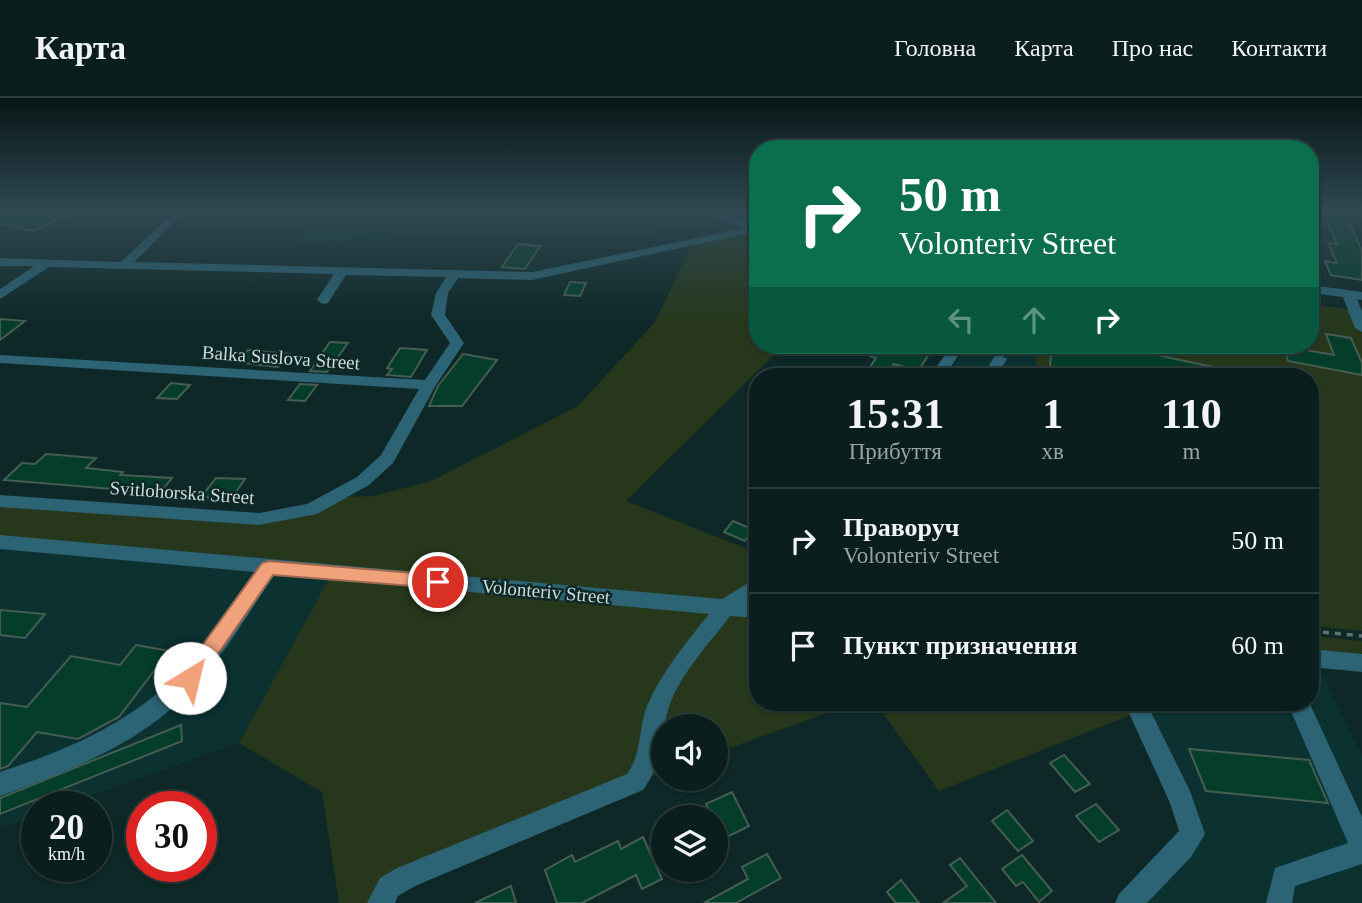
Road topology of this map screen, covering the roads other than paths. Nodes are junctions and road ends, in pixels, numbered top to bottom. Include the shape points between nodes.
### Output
1 (141, 249) edge
2 (669, 249) edge
3 (0, 262) edge
4 (47, 264) junction
5 (124, 265) junction
6 (342, 271) junction
7 (454, 275) junction
8 (1319, 290) edge
9 (0, 295) edge
10 (1356, 295) edge
11 (323, 300) dead end
12 (1362, 328) edge
13 (0, 359) edge
14 (1000, 359) dead end
15 (994, 368) edge
16 (429, 385) junction
17 (0, 501) edge
18 (0, 542) edge
19 (269, 568) junction
20 (749, 591) edge
21 (725, 607) junction
22 (749, 609) edge
23 (1319, 659) edge
24 (1362, 663) edge
25 (1139, 711) edge
26 (1302, 711) edge
27 (0, 783) edge
28 (1362, 845) edge
29 (1362, 851) edge
30 (380, 903) edge
31 (1128, 903) edge
32 (1279, 903) edge

1 - 5 street
2 - 7 street via 548,274
3 - 4 street
4 - 5 street
4 - 9 street
5 - 6 street
6 - 7 street
6 - 11 street
7 - 16 street via 442,293 438,315 457,342
8 - 10 street
10 - 12 street
13 - 16 street, Balka Suslova Street
14 - 15 street
16 - 17 street, Svitlohorska Street via 387,458 363,481 311,510 260,519
18 - 19 street, Volonteriv Street
19 - 21 street, Volonteriv Street
19 - 27 street via 190,678 147,716 82,754
20 - 21 street
21 - 22 street, Volonteriv Street
21 - 30 street via 663,695 646,767 635,782 406,877 389,887
23 - 24 street
25 - 31 street via 1188,814 1192,834
26 - 28 street
29 - 32 street via 1284,877

